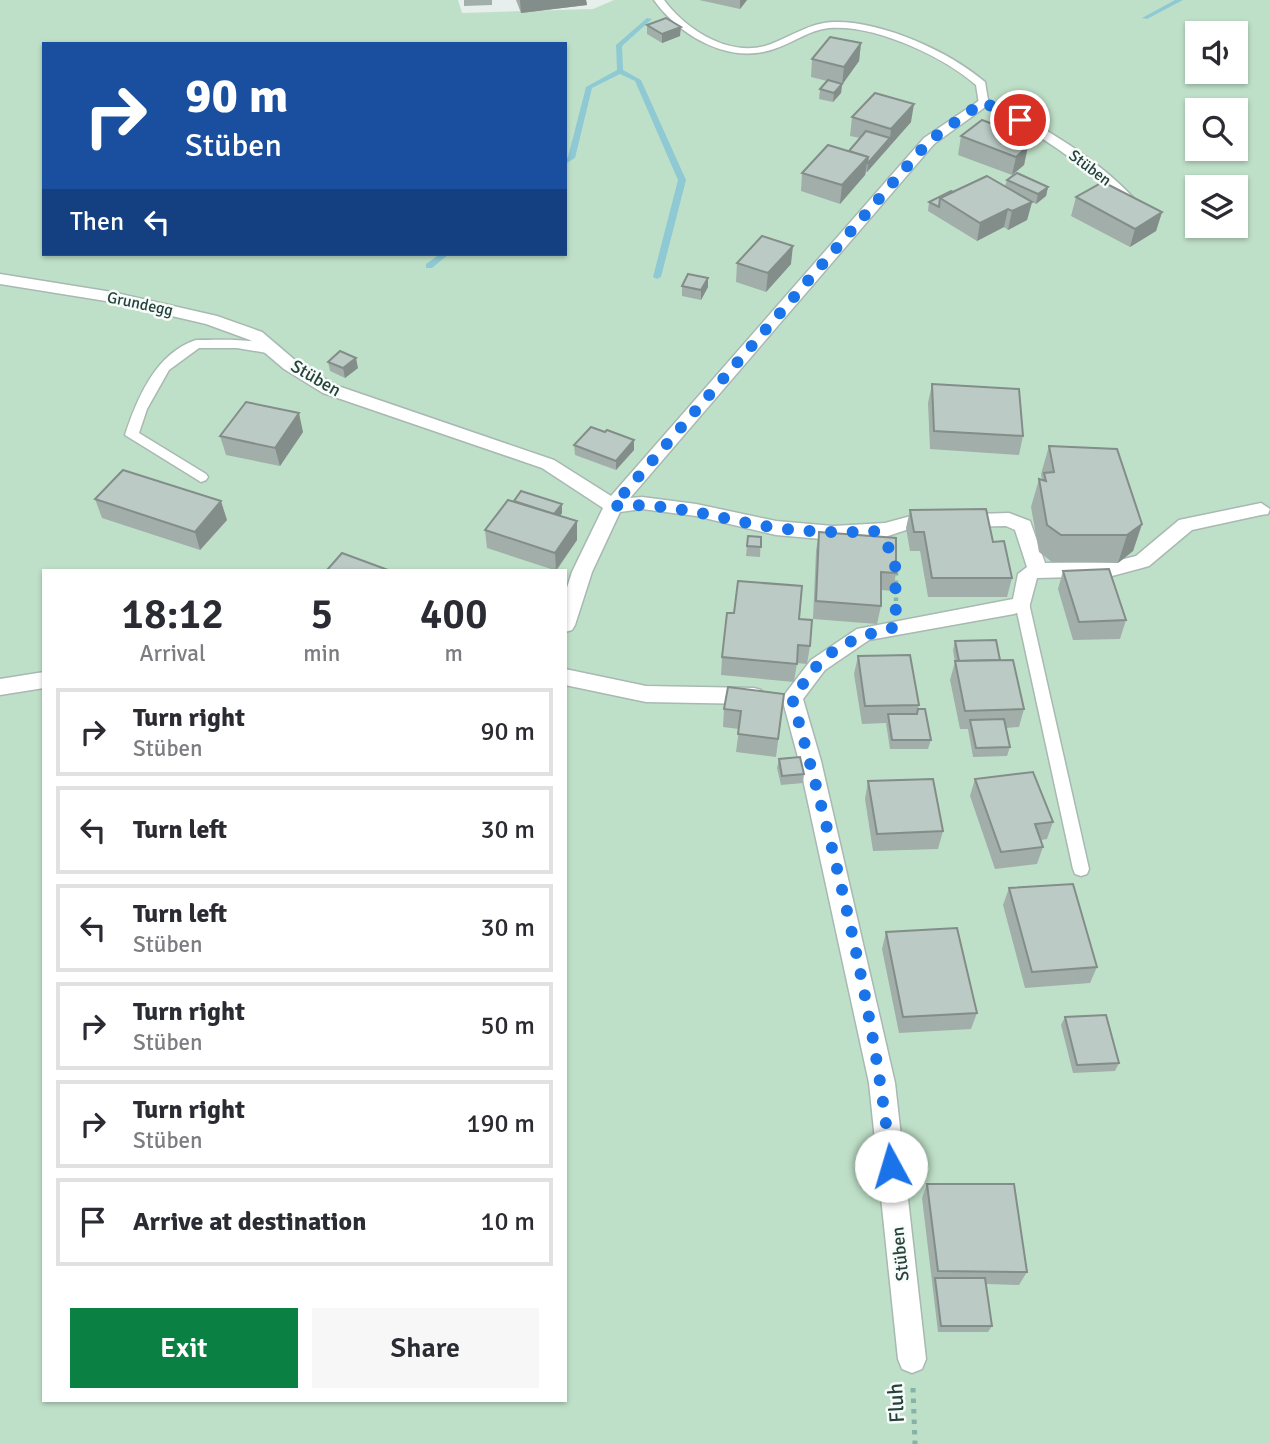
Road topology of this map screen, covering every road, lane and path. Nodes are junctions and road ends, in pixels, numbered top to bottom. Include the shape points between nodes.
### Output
1 (659, 0) edge
2 (983, 102) junction
3 (1146, 216) edge
4 (0, 279) edge
5 (273, 350) junction
6 (201, 477) dead end
7 (613, 506) junction
8 (1261, 509) dead end
9 (874, 531) junction
10 (1038, 570) junction
11 (1022, 603) junction
12 (567, 619) edge
13 (896, 627) junction
14 (567, 677) edge
15 (42, 680) edge
16 (0, 687) edge
17 (792, 698) junction
18 (1081, 869) dead end
19 (912, 1359) joint
20 (915, 1444) edge

1 - 2 lane via 689,29 730,49 766,48 831,24 898,40 959,65 981,84
2 - 3 lane, Stüben via 1040,131 1097,170
2 - 7 street via 929,141
4 - 5 street, Grundegg via 112,297 211,320 256,336
5 - 6 lane, Stüben via 196,344 164,367 140,409 132,435
5 - 7 street, Stüben via 329,389 548,464
7 - 9 street via 642,503 696,510 776,528
7 - 12 street via 582,572
8 - 10 street via 1185,525 1142,561 1112,569
9 - 10 street via 911,522 1009,519 1023,526
9 - 13 path via 895,555
10 - 11 street via 1028,574
11 - 13 street via 987,614
11 - 18 lane
13 - 17 street via 864,634 839,648 818,664
14 - 17 street via 646,694
15 - 16 street
17 - 19 street, Stüben via 882,1083
19 - 20 path, Fluh

